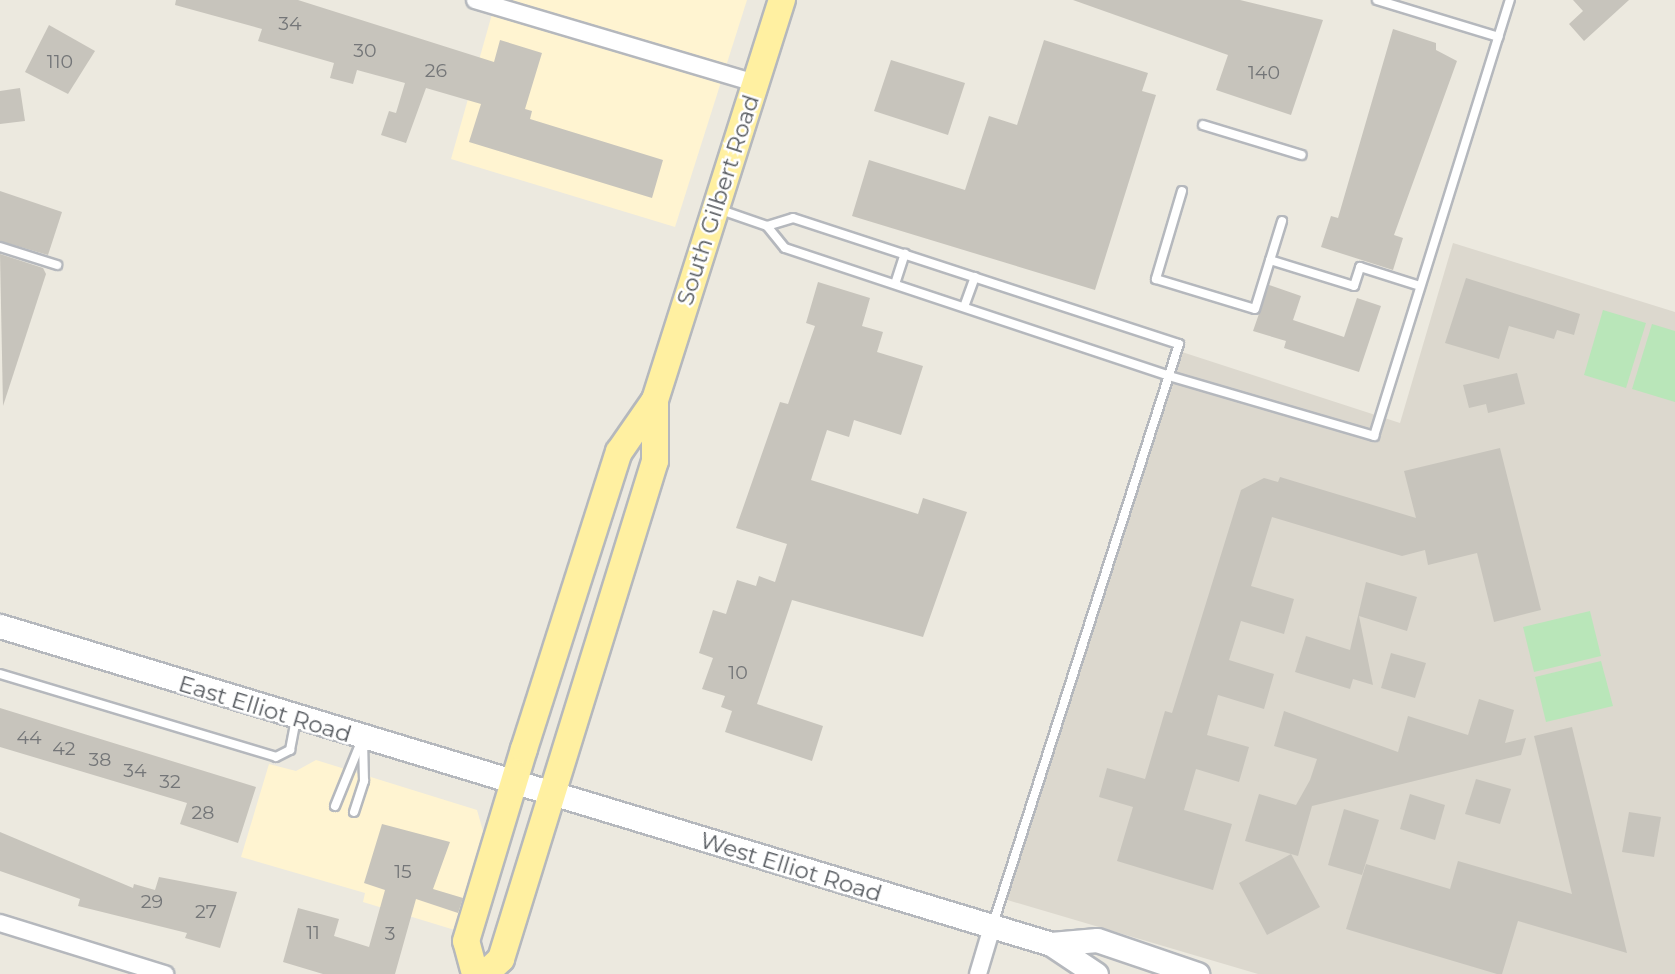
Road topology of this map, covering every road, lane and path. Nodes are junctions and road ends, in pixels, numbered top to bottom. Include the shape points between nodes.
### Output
1 (475, 0) edge
2 (782, 0) edge
3 (1377, 0) edge
4 (1510, 0) edge
5 (1499, 37) junction
6 (755, 83) junction
7 (1203, 125) dead end
8 (1302, 155) dead end
9 (1182, 191) dead end
10 (716, 208) junction
11 (1282, 221) dead end
12 (767, 226) junction
13 (0, 247) edge
14 (905, 254) junction
15 (1270, 260) junction
16 (57, 265) dead end
17 (975, 277) junction
18 (895, 284) junction
19 (1420, 286) junction
20 (964, 307) junction
21 (1169, 376) junction
22 (655, 400) junction
23 (0, 626) edge
24 (0, 674) edge
25 (296, 719) junction
26 (363, 739) junction
27 (531, 790) junction
28 (334, 806) dead end
29 (354, 812) dead end
30 (0, 923) edge
31 (992, 927) junction
32 (1051, 944) junction
33 (131, 969) edge
34 (165, 974) edge
35 (475, 974) edge
36 (485, 974) edge
37 (978, 974) edge
38 (1096, 974) edge
39 (1197, 974) edge

1 - 6 street
2 - 6 main road, South Gilbert Road
3 - 5 lane
4 - 5 lane
5 - 19 lane
6 - 10 main road, South Gilbert Road
7 - 8 lane
9 - 15 lane via 1156,279 1255,309
10 - 12 lane
10 - 22 main road, South Gilbert Road
11 - 15 lane
12 - 14 lane via 793,218
12 - 18 lane via 785,248
13 - 16 lane
14 - 17 lane
14 - 18 lane
15 - 19 lane via 1354,286 1360,267
17 - 20 lane
17 - 21 lane via 1179,344
18 - 20 lane
19 - 21 lane via 1374,436
20 - 21 lane
21 - 31 lane
22 - 27 main road, South Gilbert Road via 619,452
22 - 27 main road, South Gilbert Road via 655,461
23 - 25 main road, East Elliot Road
24 - 25 lane via 276,757 290,750
25 - 26 main road, East Elliot Road
26 - 27 main road, East Elliot Road
26 - 28 lane via 344,771
26 - 29 lane via 364,781
27 - 31 main road, West Elliot Road
27 - 35 main road via 466,941
27 - 36 main road via 501,959
30 - 33 street
31 - 32 main road, West Elliot Road
31 - 37 street
32 - 38 main road, West Elliot Road
32 - 39 main road, West Elliot Road via 1097,940
33 - 34 street

